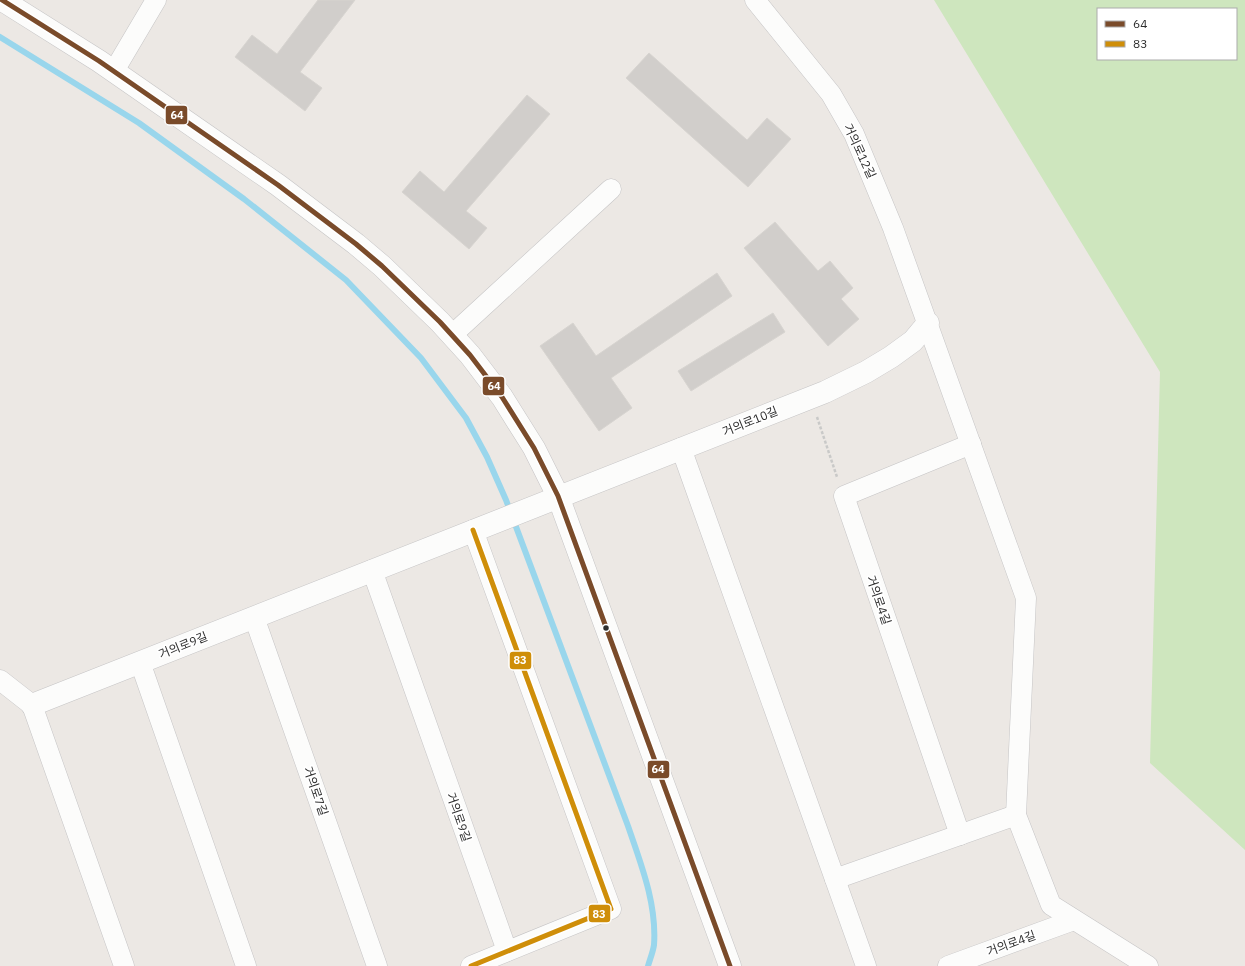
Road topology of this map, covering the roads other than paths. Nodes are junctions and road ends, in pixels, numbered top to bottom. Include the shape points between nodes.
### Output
1 (2, 0) edge
2 (156, 0) edge
3 (755, 0) edge
4 (114, 71) junction
5 (611, 189) dead end
6 (928, 323) junction
7 (452, 335) junction
8 (971, 444) junction
9 (681, 448) junction
10 (558, 496) junction
11 (480, 527) junction
12 (372, 570) junction
13 (254, 617) junction
14 (140, 662) junction
15 (0, 680) edge
16 (32, 705) junction
17 (1016, 815) junction
18 (960, 835) junction
19 (835, 878) junction
20 (1074, 920) junction
21 (506, 951) junction
22 (124, 966) edge
23 (246, 966) edge
24 (377, 966) edge
25 (470, 966) edge
26 (730, 966) edge
27 (866, 966) edge
28 (948, 966) edge
29 (1148, 966) edge

1 - 4 street
2 - 4 street
3 - 6 street, 거의로12길 via 831,94 854,134 893,228
4 - 7 street via 278,185 356,244
5 - 7 street
6 - 8 street
6 - 9 street, 거의로10길 via 913,341 866,372 810,398
7 - 10 street via 502,397 534,448
8 - 17 street via 1026,598
8 - 18 street, 거의로4길 via 844,496
9 - 10 street, 거의로10길
9 - 19 street
10 - 11 street, 거의로9길
10 - 26 street
11 - 12 street, 거의로9길
11 - 21 street via 610,909
12 - 13 street, 거의로9길
12 - 21 street, 거의로9길
13 - 14 street, 거의로9길
13 - 24 street, 거의로7길
14 - 16 street, 거의로9길
14 - 23 street
15 - 16 street
16 - 22 street
17 - 18 street
17 - 20 street via 1051,905
18 - 19 street
19 - 27 street
20 - 28 street, 거의로4길
20 - 29 street
21 - 25 street

